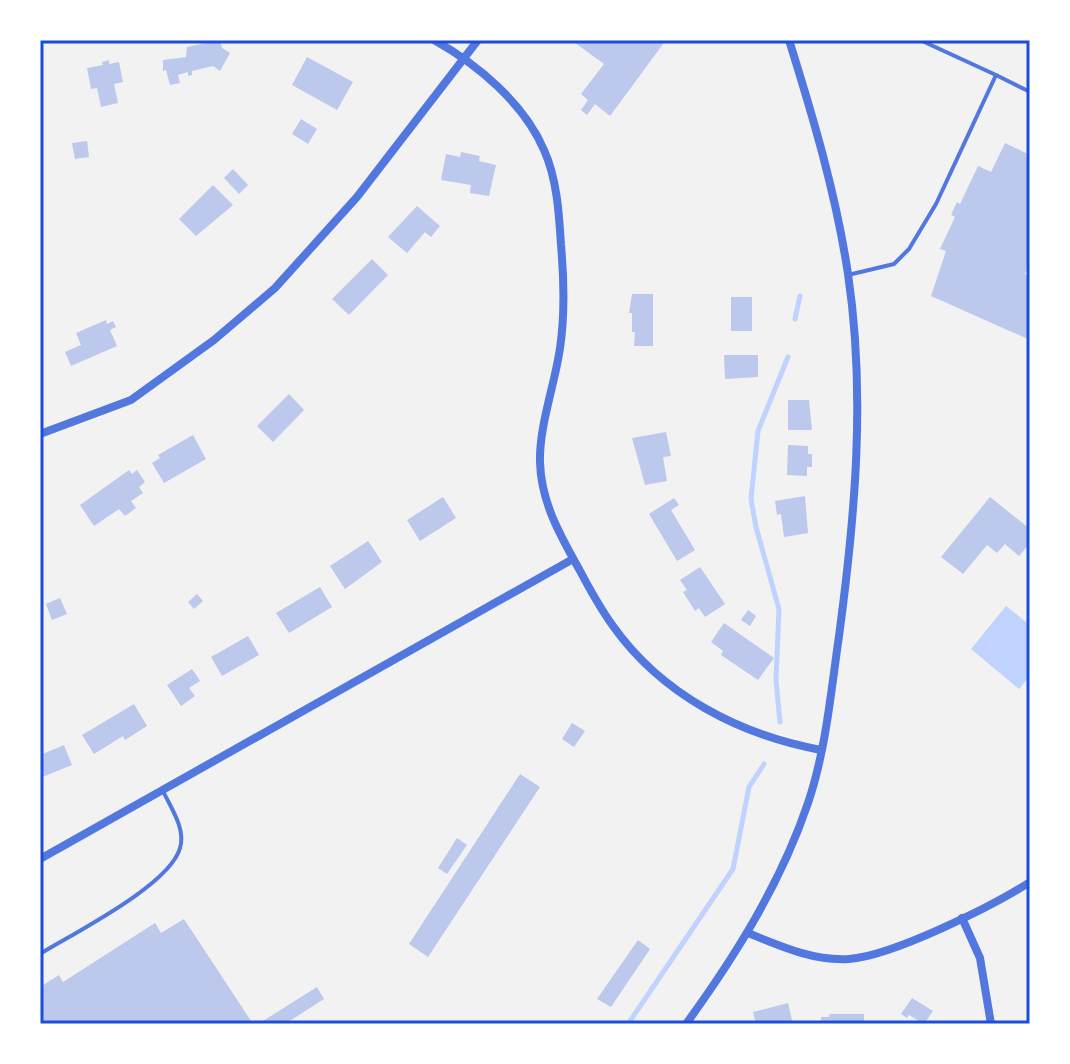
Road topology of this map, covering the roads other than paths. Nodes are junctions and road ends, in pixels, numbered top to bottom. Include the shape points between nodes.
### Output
1 (434, 40) edge
2 (478, 40) edge
3 (789, 40) edge
4 (920, 40) edge
5 (464, 59) junction
6 (996, 75) junction
7 (1030, 92) edge
8 (848, 275) junction
9 (40, 434) edge
10 (573, 559) junction
11 (821, 750) junction
12 (163, 791) junction
13 (40, 859) edge
14 (1030, 882) edge
15 (962, 918) junction
16 (748, 933) junction
17 (40, 954) edge
18 (686, 1024) edge
19 (991, 1024) edge

1 - 5 street
2 - 5 street
3 - 8 street via 824,154
4 - 6 lane
5 - 9 street via 357,197 275,288 131,400
5 - 10 street via 523,115 544,150 556,188 563,264 561,344 540,459 546,502
6 - 7 lane
6 - 8 lane via 936,204 909,249 894,264
8 - 11 street via 857,388 854,506
10 - 11 street via 613,627 675,689 745,729
10 - 12 street
11 - 16 street via 803,815
12 - 13 street
12 - 17 lane via 181,830 181,847 172,866 150,886
14 - 15 street
15 - 16 street via 848,959 789,950
15 - 19 street via 980,958
16 - 18 street

